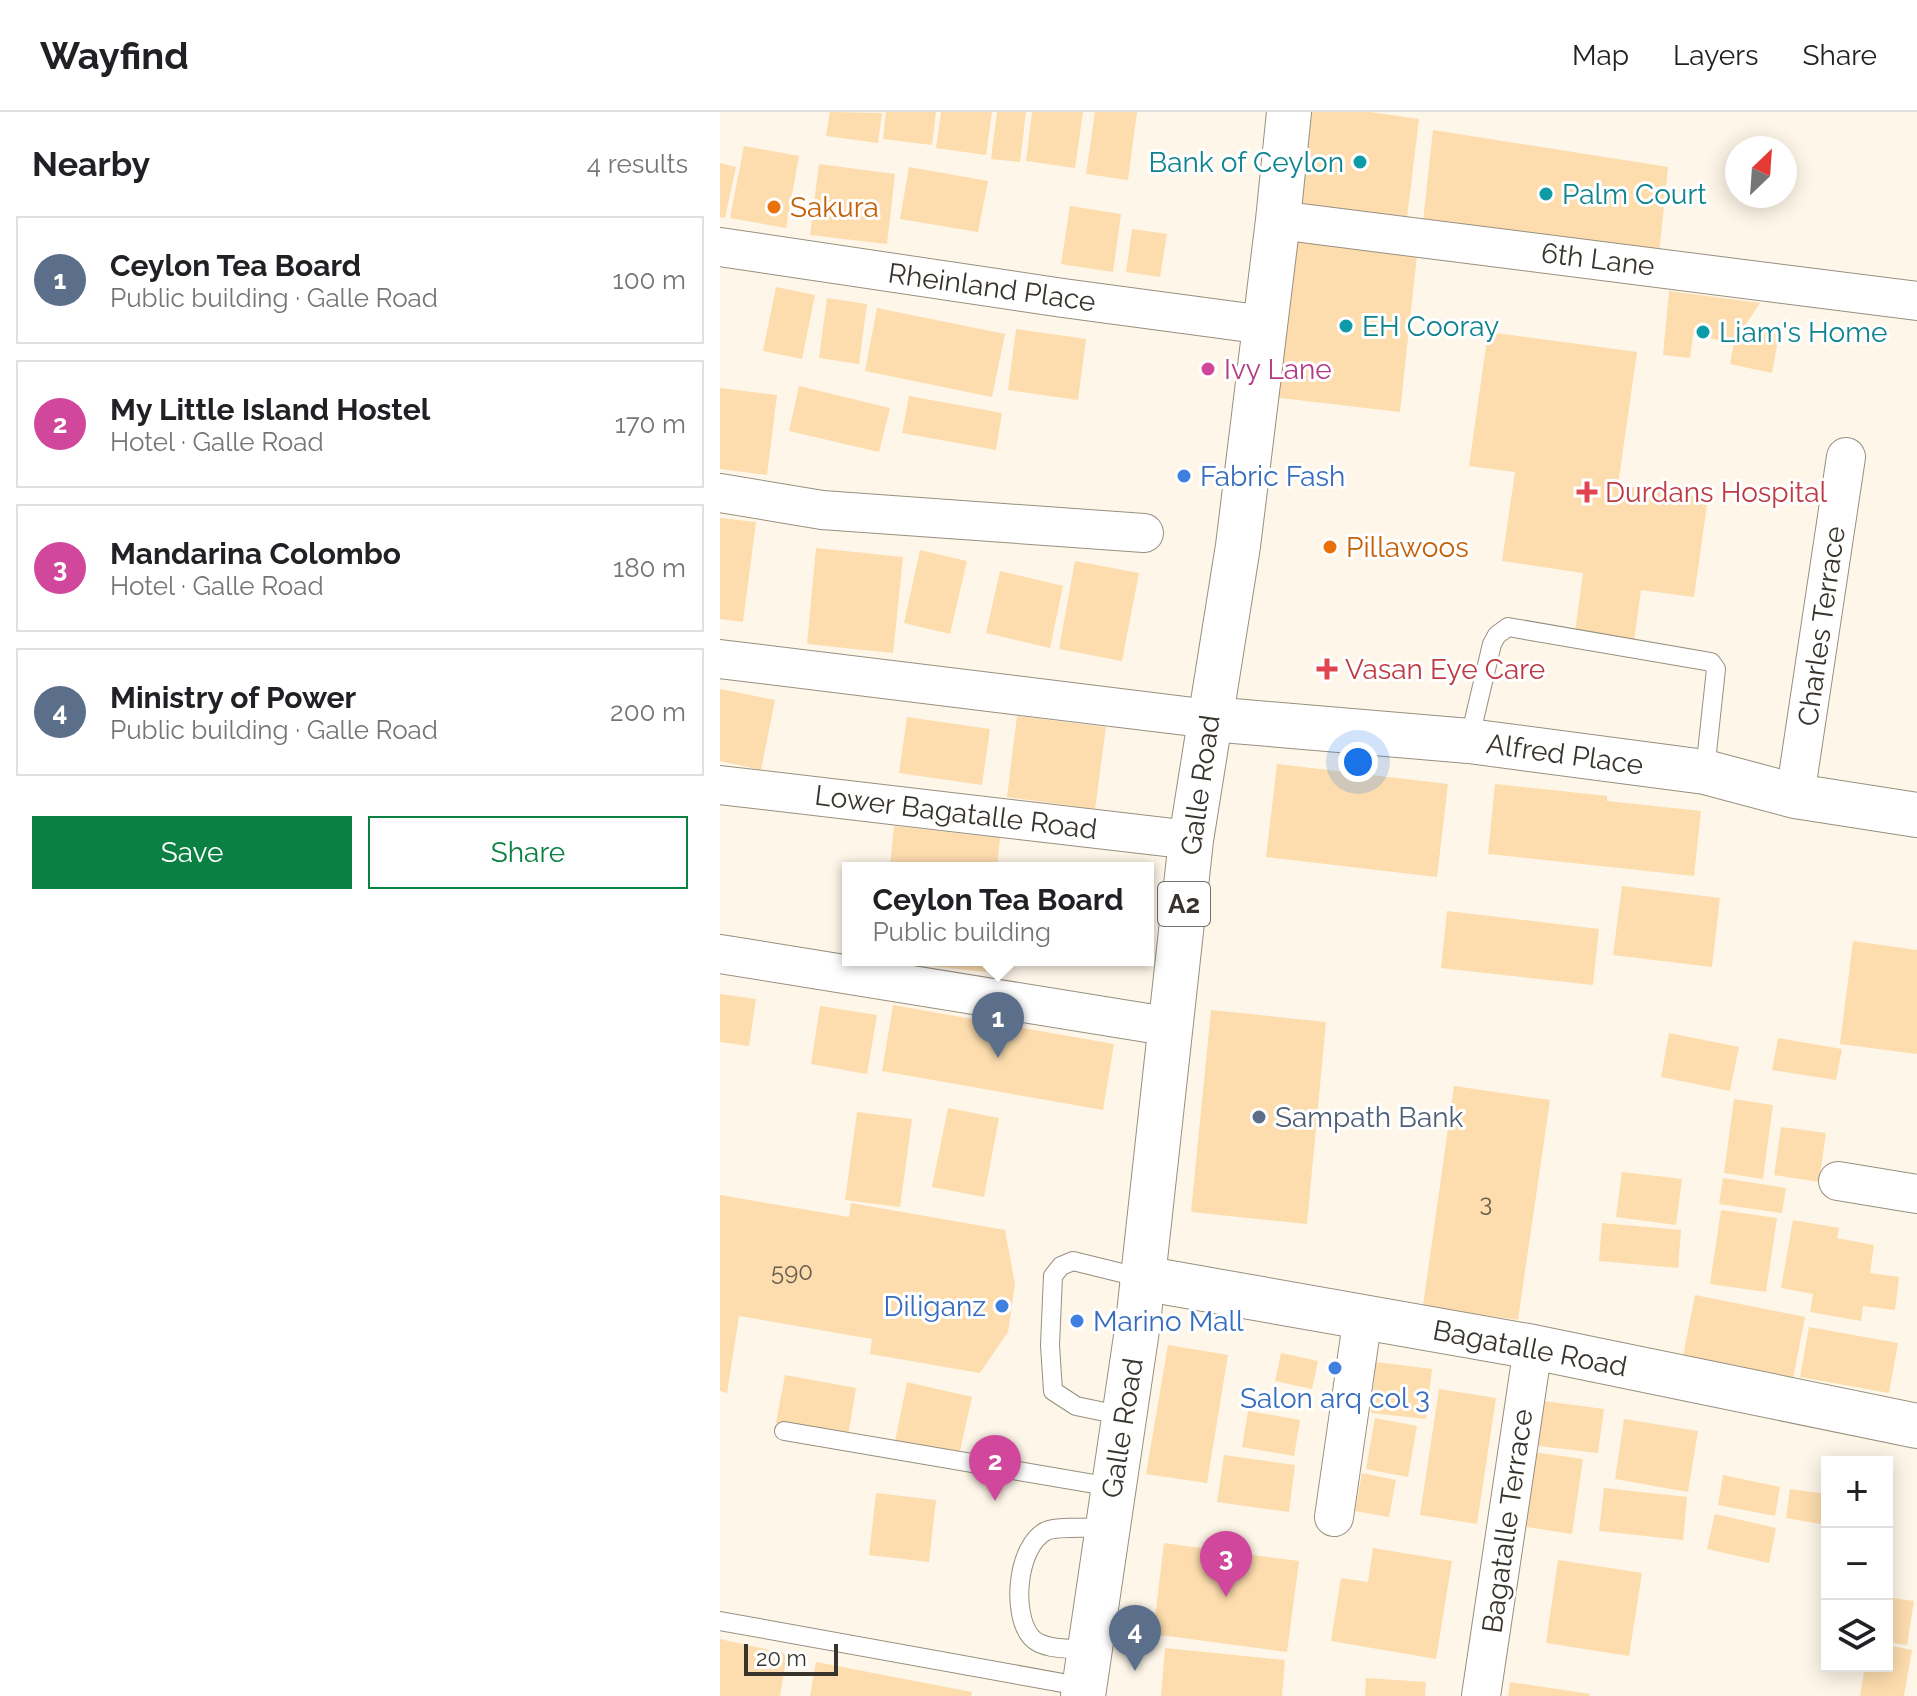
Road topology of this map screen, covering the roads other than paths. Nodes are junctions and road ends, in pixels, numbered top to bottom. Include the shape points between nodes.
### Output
1 (1289, 112) edge
2 (1278, 220) junction
3 (720, 247) edge
4 (1917, 301) edge
5 (1265, 325) junction
6 (1846, 457) dead end
7 (720, 493) edge
8 (1144, 533) dead end
9 (720, 659) edge
10 (1210, 719) junction
11 (1469, 741) junction
12 (1705, 772) junction
13 (720, 785) edge
14 (1795, 796) junction
15 (1917, 815) edge
16 (1191, 840) junction
17 (720, 954) edge
18 (1172, 1027) junction
19 (1838, 1181) dead end
20 (1917, 1194) edge
21 (1142, 1278) junction
22 (1363, 1316) junction
23 (1533, 1347) junction
24 (1124, 1416) junction
25 (1917, 1426) edge
26 (784, 1431) dead end
27 (1110, 1507) junction
28 (1334, 1517) dead end
29 (720, 1621) edge
30 (1086, 1678) edge
31 (1481, 1696) edge

1 - 2 main road, Galle Road / A2
2 - 4 street, 6th Lane
2 - 5 main road, Galle Road / A2
3 - 5 street, Rheinland Place
5 - 10 main road, Galle Road / A2
6 - 14 street, Charles Terrace
7 - 8 street via 822,510
9 - 10 street
10 - 11 main road, Alfred Place
10 - 16 main road, Galle Road / A2
11 - 12 main road, Alfred Place
11 - 12 lane via 1492,644 1508,627 1711,662 1716,669
12 - 14 main road, Alfred Place
13 - 16 street, Lower Bagatalle Road
14 - 15 main road, Alfred Place
16 - 18 main road, Galle Road / A2
17 - 18 street
18 - 21 main road, Galle Road / A2
19 - 20 street
21 - 22 main road, Bagatalle Road
21 - 24 main road, Galle Road / A2
21 - 24 lane via 1073,1261 1053,1276 1053,1391 1076,1406
22 - 23 main road, Bagatalle Road
22 - 28 street
23 - 25 main road, Bagatalle Road
23 - 31 street, Bagatalle Terrace
24 - 27 main road, Galle Road / A2
26 - 27 lane
27 - 30 main road, Galle Road / A2
27 - 30 lane via 1047,1530 1029,1545 1020,1579 1021,1614 1031,1638
29 - 30 lane

